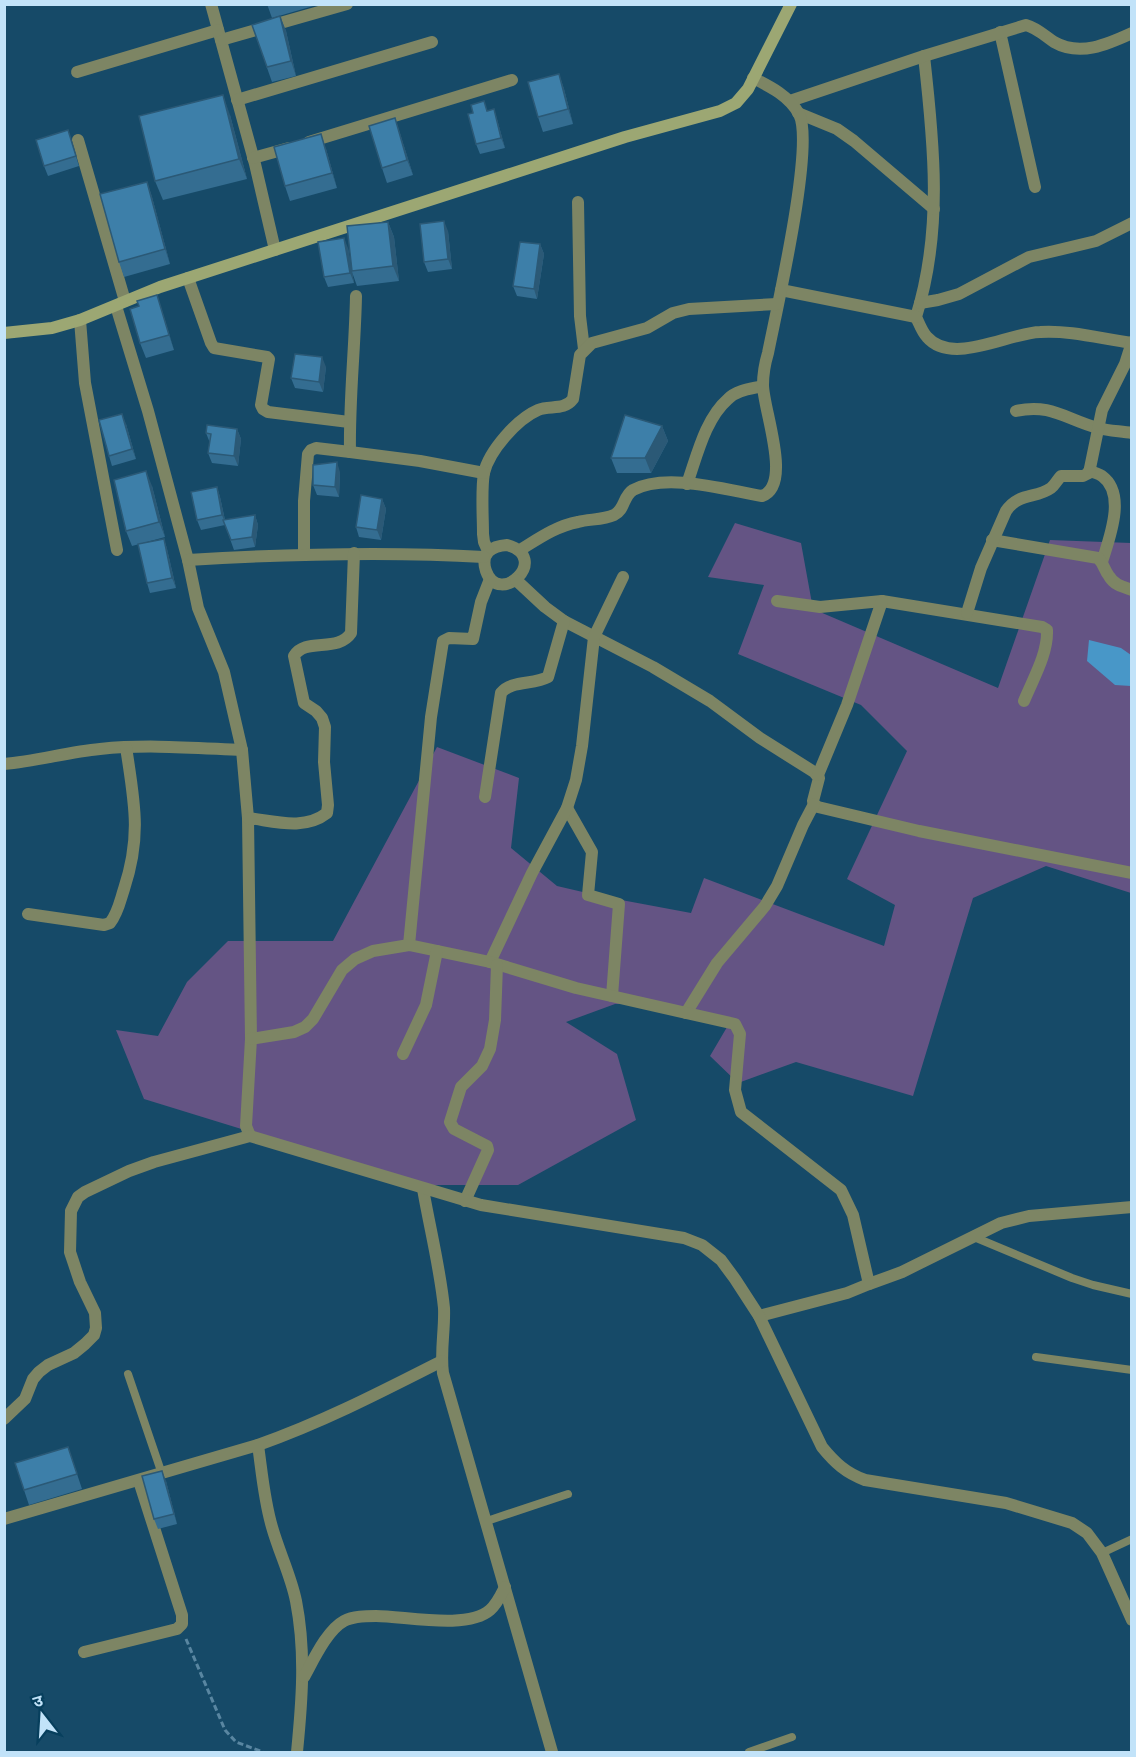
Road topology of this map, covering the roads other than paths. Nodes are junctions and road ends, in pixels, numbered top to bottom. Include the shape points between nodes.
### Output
1 (211, 4) edge
2 (347, 4) edge
3 (791, 4) edge
4 (1000, 32) junction
5 (1131, 33) edge
6 (220, 35) junction
7 (432, 42) dead end
8 (924, 56) junction
9 (77, 72) dead end
10 (753, 78) junction
11 (512, 80) dead end
12 (237, 100) junction
13 (790, 101) junction
14 (798, 113) junction
15 (78, 140) dead end
16 (253, 159) junction
17 (1035, 187) dead end
18 (578, 202) dead end
19 (934, 209) junction
20 (1131, 224) edge
21 (274, 250) junction
22 (188, 278) junction
23 (782, 290) junction
24 (356, 296) dead end
25 (920, 303) junction
26 (120, 304) junction
27 (777, 304) junction
28 (916, 317) junction
29 (81, 320) junction
30 (4, 333) edge
31 (1131, 343) edge
32 (584, 350) junction
33 (763, 386) junction
34 (1016, 411) dead end
35 (349, 422) junction
36 (1097, 428) junction
37 (1131, 433) edge
38 (350, 452) junction
39 (1089, 471) junction
40 (484, 473) junction
41 (687, 484) junction
42 (993, 540) junction
43 (117, 550) dead end
44 (520, 550) junction
45 (354, 553) junction
46 (304, 554) junction
47 (486, 554) junction
48 (188, 560) junction
49 (1102, 562) junction
50 (623, 577) dead end
51 (490, 579) junction
52 (516, 580) junction
53 (1131, 590) edge
54 (882, 601) junction
55 (777, 602) dead end
56 (967, 614) junction
57 (564, 621) junction
58 (594, 637) junction
59 (1024, 701) dead end
60 (126, 747) junction
61 (242, 750) junction
62 (4, 764) edge
63 (818, 775) junction
64 (484, 797) dead end
65 (814, 804) junction
66 (567, 808) junction
67 (248, 818) junction
68 (1131, 873) edge
69 (28, 914) dead end
70 (409, 945) junction
71 (437, 951) junction
72 (494, 963) junction
73 (612, 996) junction
74 (686, 1013) junction
75 (251, 1039) junction
76 (403, 1054) dead end
77 (250, 1136) junction
78 (423, 1189) junction
79 (465, 1201) junction
80 (1131, 1207) edge
81 (974, 1237) junction
82 (869, 1284) junction
83 (1131, 1294) edge
84 (759, 1316) junction
85 (1036, 1357) dead end
86 (442, 1361) junction
87 (1131, 1370) edge
88 (128, 1374) dead end
89 (4, 1419) edge
90 (258, 1445) junction
91 (162, 1474) junction
92 (139, 1481) junction
93 (568, 1494) dead end
94 (4, 1520) edge
95 (487, 1521) junction
96 (1131, 1539) edge
97 (1102, 1553) junction
98 (505, 1587) junction
99 (1131, 1620) edge
100 (84, 1652) dead end
101 (303, 1678) junction
102 (792, 1737) dead end
103 (297, 1752) edge
104 (552, 1752) edge
105 (749, 1752) edge

1 - 6 street
2 - 6 street
3 - 10 street
4 - 5 street via 1026,25 1061,45 1081,50
4 - 8 street
4 - 17 street
6 - 9 street
6 - 12 street
7 - 12 street
8 - 13 street
8 - 19 street via 933,139
10 - 13 street
10 - 21 street via 736,103 720,111 625,137
11 - 16 street
12 - 16 street
13 - 14 street
14 - 19 street via 837,129
14 - 23 street via 802,150
15 - 26 street
16 - 21 street
18 - 32 street
19 - 25 street via 931,255
20 - 25 street via 1096,241 1029,257 959,294
21 - 22 street
22 - 26 street
22 - 35 street via 214,348 269,359 263,409
23 - 27 street
23 - 28 street
24 - 35 street
25 - 28 street
26 - 29 street
26 - 48 street
27 - 32 street via 689,309 647,328 600,339
27 - 33 street
28 - 31 street via 926,337 940,347 955,350 1041,332
29 - 30 street via 52,328
29 - 43 street via 85,383
31 - 36 street
32 - 40 street via 569,404 539,410 515,427 502,440
33 - 41 street via 729,398 718,410
33 - 41 street via 776,458 768,494
34 - 36 street via 1031,407 1058,411
35 - 38 street
36 - 37 street
36 - 39 street
38 - 40 street
38 - 46 street via 316,448 308,454
39 - 42 street via 1083,476 1061,476 1051,488 1017,499 1006,511
39 - 49 street via 1107,482 1115,504
40 - 47 street
41 - 44 street via 640,487 627,495 622,509 613,516 560,527
42 - 49 street via 1098,558
42 - 56 street
44 - 47 street via 496,546
44 - 52 street via 524,567
45 - 46 street
45 - 47 street
45 - 67 street via 348,639 303,648 294,656 304,703 316,711 325,727 327,813 307,823
46 - 48 street
47 - 51 street via 484,566
48 - 61 street via 198,608 224,672
49 - 53 street via 1111,579
50 - 58 street
51 - 52 street via 501,584
51 - 70 street via 473,639 443,641 431,717
52 - 57 street
54 - 55 street via 820,607
54 - 56 street
54 - 63 street via 847,705
56 - 59 street via 1047,630 1039,666
57 - 58 street
57 - 64 street via 548,677 510,686 501,693
58 - 63 street via 710,701
58 - 66 street via 582,746
60 - 61 street
60 - 62 street
60 - 69 street via 136,844 116,915 104,925
61 - 67 street
63 - 65 street
65 - 68 street via 919,831
65 - 74 street via 771,896 717,963
66 - 72 street via 532,873
66 - 73 street via 592,852 588,895 619,904
67 - 75 street
70 - 71 street
70 - 75 street via 373,951 355,959 342,970 305,1027
71 - 72 street
71 - 76 street via 426,1005
72 - 73 street
72 - 79 street via 495,1020 490,1049 482,1066 461,1088 450,1122 454,1129 485,1144 488,1150
73 - 74 street
74 - 82 street via 738,1027 735,1090 741,1112 842,1190 853,1215
75 - 77 street via 246,1126
77 - 78 street
77 - 89 street via 154,1162 78,1197 71,1210 70,1252 95,1312 94,1335 74,1353 39,1372 25,1400
78 - 79 street
78 - 86 street via 443,1299
79 - 84 street via 684,1238 702,1245 721,1260
80 - 81 street via 1029,1216 1001,1223
81 - 82 street
81 - 83 lane via 1071,1278
82 - 84 street
84 - 97 street via 822,1447 834,1463 865,1480 1006,1503 1072,1523 1087,1533
85 - 87 lane
86 - 90 street via 367,1400
86 - 95 street
88 - 91 lane
90 - 91 street
90 - 101 street via 268,1511 296,1602
91 - 92 street
92 - 94 street
92 - 100 street via 182,1624 177,1629
93 - 95 lane
95 - 98 street
96 - 97 lane
97 - 99 street
98 - 101 street via 489,1611 477,1618 362,1616 344,1620
98 - 104 street
101 - 103 street
102 - 105 lane

